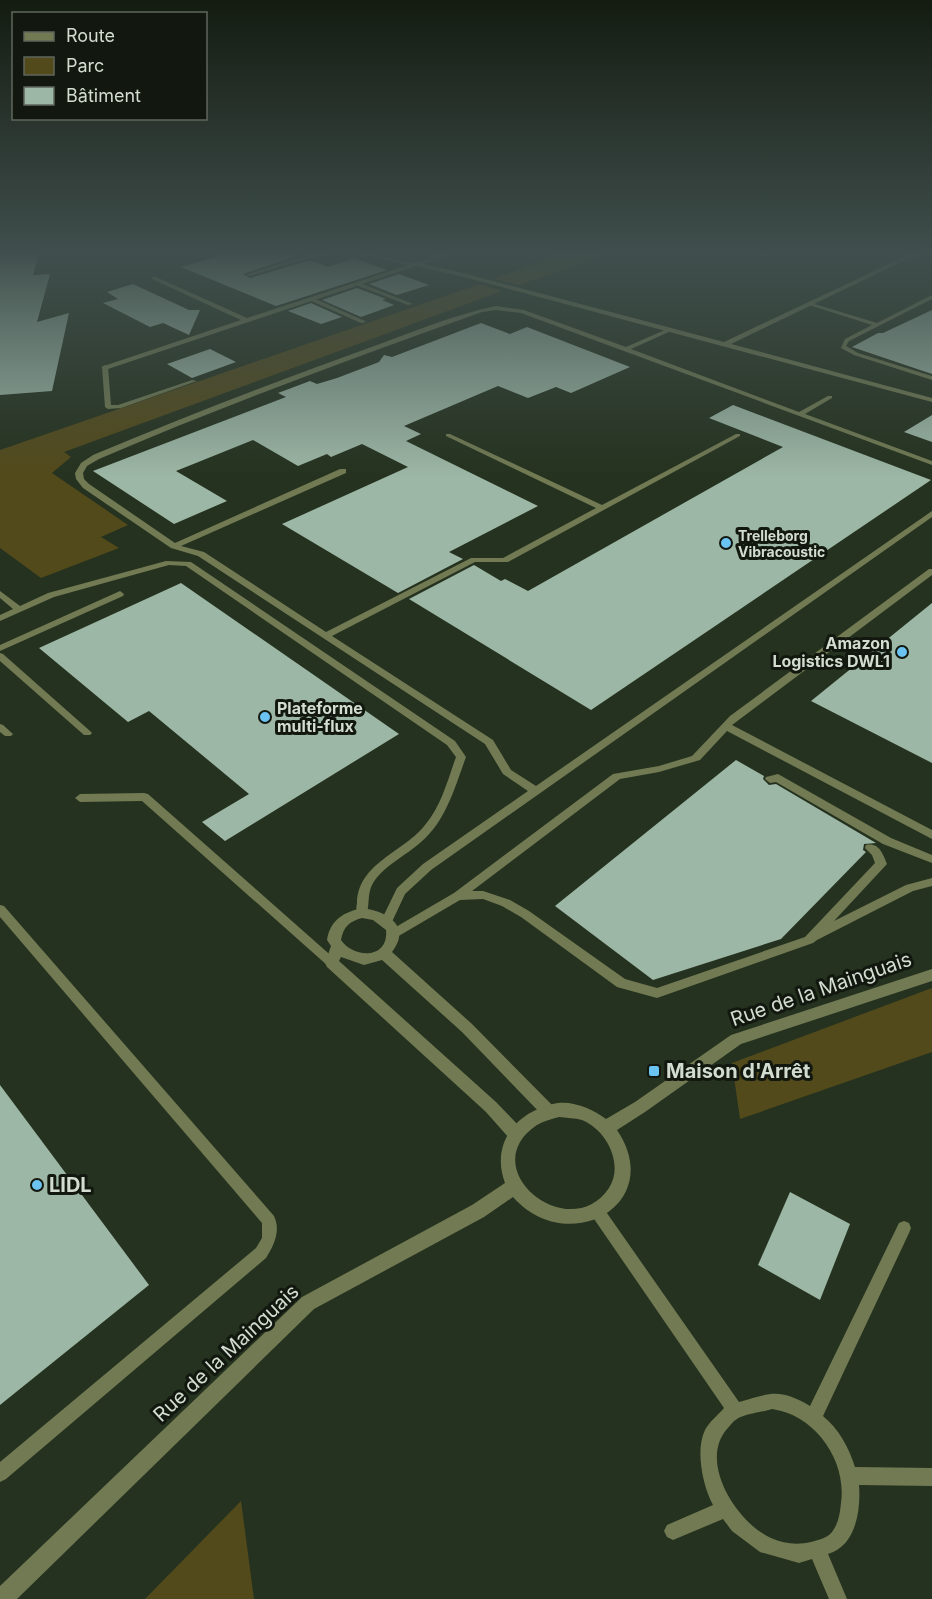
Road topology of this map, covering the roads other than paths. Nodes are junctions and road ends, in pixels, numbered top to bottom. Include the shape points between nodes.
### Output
1 (220, 329) edge
2 (432, 329) edge
3 (571, 329) edge
4 (664, 329) edge
5 (757, 329) edge
6 (871, 329) edge
7 (669, 330) junction
8 (723, 345) junction
9 (627, 349) junction
10 (105, 367) joint
11 (932, 378) edge
12 (194, 381) dead end
13 (830, 397) dead end
14 (932, 400) edge
15 (800, 414) junction
16 (448, 435) dead end
17 (738, 435) dead end
18 (932, 463) edge
19 (343, 471) dead end
20 (602, 508) junction
21 (932, 513) edge
22 (174, 546) junction
23 (932, 571) edge
24 (0, 594) edge
25 (120, 594) dead end
26 (19, 609) junction
27 (0, 618) edge
28 (327, 635) junction
29 (0, 648) edge
30 (0, 656) edge
31 (725, 726) junction
32 (87, 733) dead end
33 (770, 779) dead end
34 (535, 790) junction
35 (80, 798) dead end
36 (932, 835) edge
37 (870, 848) dead end
38 (932, 859) edge
39 (932, 882) edge
40 (458, 896) junction
41 (0, 909) edge
42 (362, 913) junction
43 (387, 921) junction
44 (393, 934) junction
45 (809, 940) junction
46 (337, 947) junction
47 (384, 953) junction
48 (332, 963) junction
49 (932, 975) edge
50 (549, 1112) junction
51 (606, 1128) junction
52 (515, 1133) junction
53 (514, 1187) junction
54 (597, 1211) junction
55 (904, 1228) dead end
56 (734, 1409) junction
57 (813, 1418) junction
58 (0, 1473) edge
59 (849, 1476) junction
60 (932, 1478) edge
61 (720, 1511) junction
62 (673, 1531) dead end
63 (819, 1555) junction
64 (2, 1599) edge
65 (838, 1599) edge

1 - 10 street
2 - 22 lane via 175,422 84,465 79,472 86,486
3 - 9 lane
4 - 7 street
5 - 8 street
6 - 11 lane via 847,340 843,347
7 - 8 street
7 - 9 lane
8 - 14 street
9 - 15 lane
10 - 12 lane via 108,407 119,408
13 - 15 lane
15 - 18 lane
16 - 20 lane
17 - 20 lane
19 - 22 lane
20 - 28 lane via 505,560 474,560
21 - 34 lane
22 - 28 lane via 201,554
23 - 31 lane
24 - 26 lane
25 - 29 lane
26 - 27 lane
26 - 42 lane via 51,595 169,563 188,564 451,743 461,757 430,826 419,839 385,862 366,883 360,897
28 - 34 lane via 489,741 507,772
30 - 32 lane
31 - 36 lane
31 - 40 lane via 696,758 617,776
33 - 38 lane via 778,778 887,841
34 - 43 lane via 413,879 401,891
35 - 48 lane via 144,797
37 - 45 lane via 881,864
39 - 45 lane via 910,888
40 - 44 lane
40 - 45 lane via 483,895 507,903 621,983 657,993
41 - 58 lane via 269,1221 269,1239 261,1253
42 - 43 street
42 - 46 street via 339,925 335,932
43 - 44 street
44 - 47 street
46 - 47 street via 361,959
46 - 48 street
47 - 50 street
48 - 52 street
49 - 51 street, Rue de la Mainguais via 736,1039
50 - 51 street via 576,1112
50 - 52 street via 528,1120
51 - 54 street via 622,1156 623,1172 619,1188
52 - 53 street via 508,1150 508,1169
53 - 54 street via 526,1202 551,1215 580,1217
53 - 64 street, Rue de la Mainguais via 478,1211 308,1303
54 - 56 lane
55 - 57 lane
56 - 57 lane via 752,1402 772,1401 793,1406
56 - 61 lane via 719,1423 710,1441 710,1488
57 - 59 lane via 842,1454
59 - 60 lane
59 - 63 lane via 851,1501 847,1523 836,1542
61 - 62 lane
61 - 63 lane via 748,1543 776,1558 799,1560
63 - 65 lane

